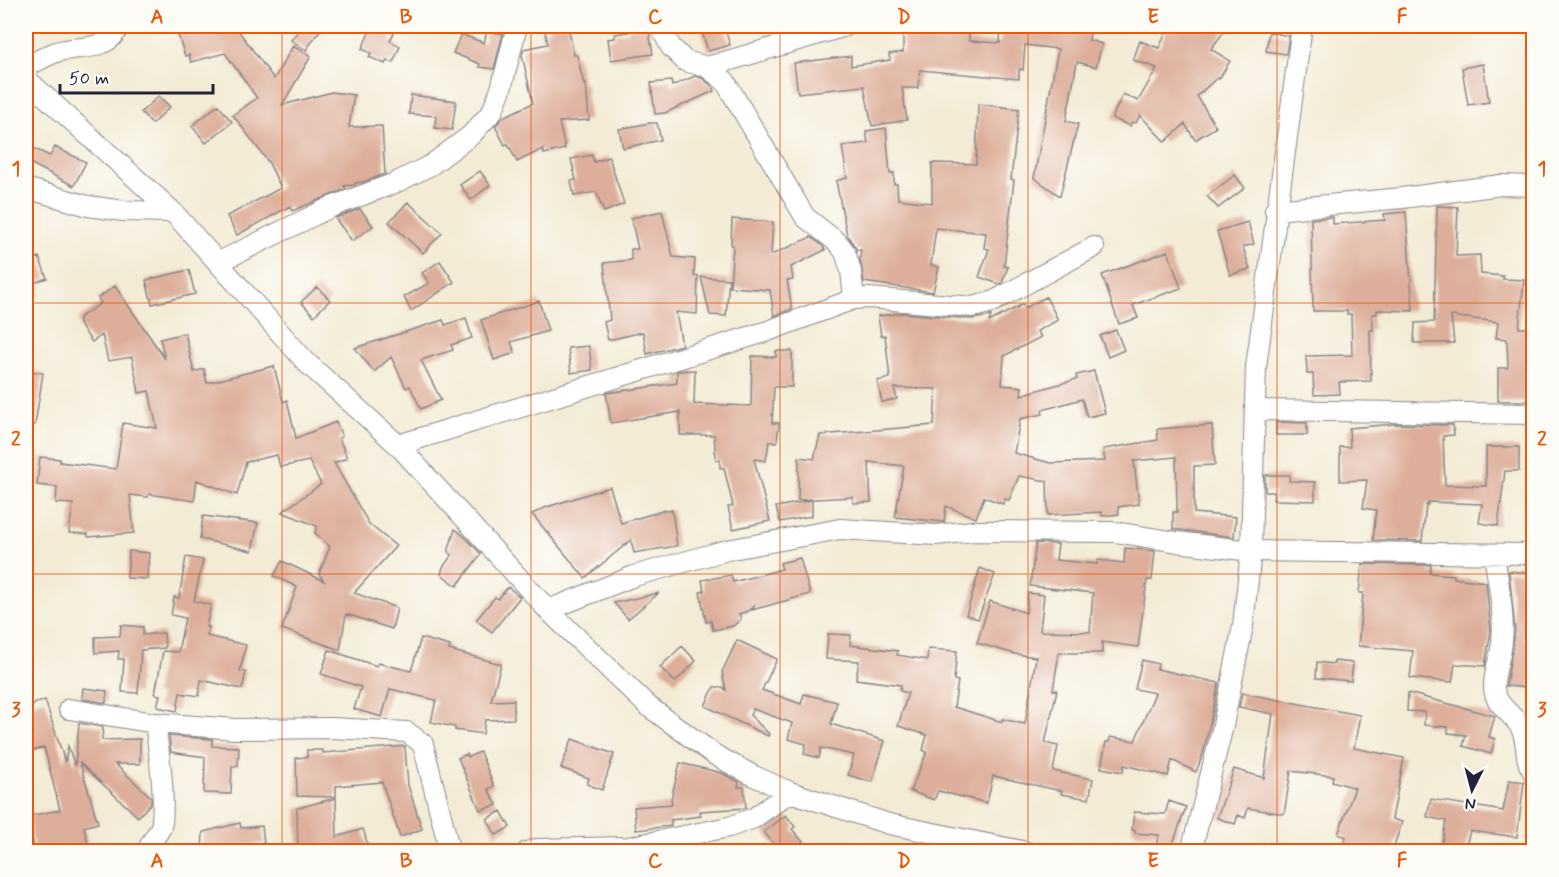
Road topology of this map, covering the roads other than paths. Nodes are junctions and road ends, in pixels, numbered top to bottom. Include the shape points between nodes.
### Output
1 (119, 26) edge
2 (516, 26) edge
3 (660, 26) edge
4 (846, 26) edge
5 (1302, 26) edge
6 (26, 67) edge
7 (707, 67) junction
8 (26, 79) edge
9 (1533, 186) edge
10 (26, 188) edge
11 (1275, 210) junction
12 (173, 212) junction
13 (1094, 248) dead end
14 (219, 262) junction
15 (854, 299) junction
16 (1256, 410) junction
17 (1533, 414) edge
18 (398, 445) junction
19 (1251, 551) junction
20 (1494, 554) junction
21 (1533, 554) edge
22 (549, 610) junction
23 (69, 708) dead end
24 (155, 723) junction
25 (1533, 773) edge
26 (790, 792) junction
27 (628, 849) edge
28 (148, 852) edge
29 (450, 852) edge
30 (527, 852) edge
31 (1027, 852) edge
32 (1191, 852) edge

1 - 6 street via 104,43 57,52
2 - 14 street via 492,112 471,135 431,165 331,207
3 - 7 street via 671,47 685,61
4 - 7 street
5 - 11 street
7 - 15 street via 725,81 805,217 845,252
8 - 12 street
9 - 11 street via 1501,185
10 - 12 street via 88,206
11 - 16 street via 1256,367
12 - 14 street
13 - 15 street via 992,302 973,307
14 - 18 street via 306,362
15 - 18 street via 768,331
16 - 17 street
16 - 19 street
18 - 22 street
19 - 20 street
19 - 22 street via 1115,532 973,531 936,535 840,529 727,550 634,576
19 - 32 street via 1240,638 1222,730
20 - 21 street
20 - 25 street via 1502,642 1494,688 1499,705 1517,720 1524,733 1527,765
22 - 26 street via 648,706 715,755
23 - 24 street
24 - 28 street via 162,825
24 - 29 street via 236,729 407,732 423,744
26 - 27 street via 754,818 729,827
26 - 31 street via 889,824
27 - 30 street

